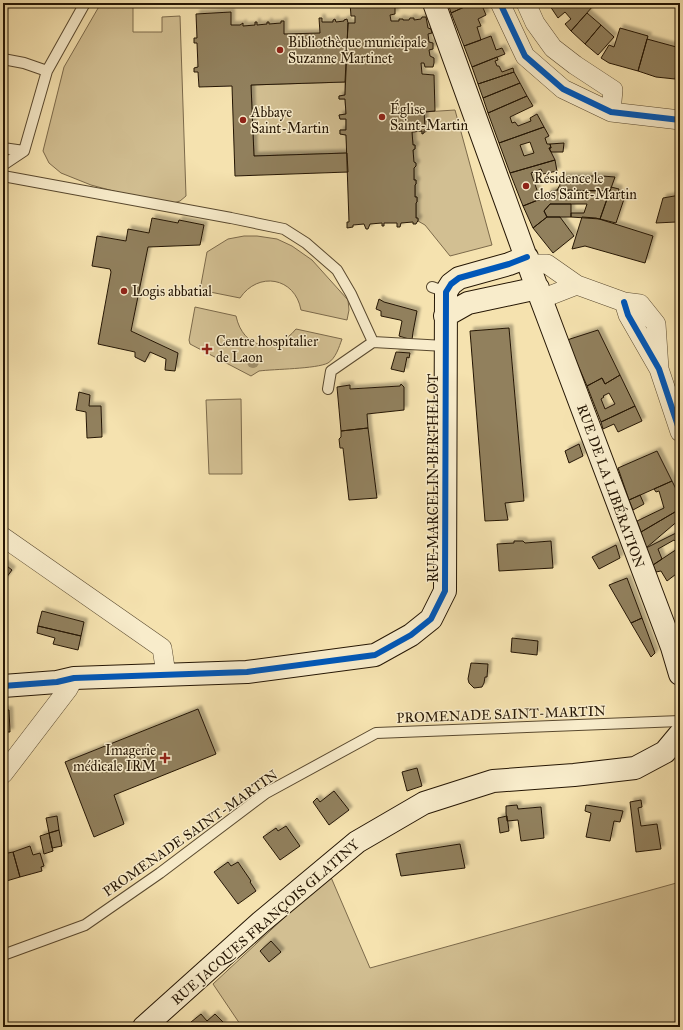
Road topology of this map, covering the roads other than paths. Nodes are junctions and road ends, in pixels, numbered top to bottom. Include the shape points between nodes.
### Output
1 (85, 3) edge
2 (434, 3) edge
3 (500, 3) edge
4 (526, 3) edge
5 (3, 59) edge
6 (47, 71) junction
7 (611, 112) junction
8 (680, 120) edge
9 (3, 148) edge
10 (24, 151) junction
11 (3, 165) edge
12 (3, 176) edge
13 (528, 261) junction
14 (577, 285) junction
15 (539, 294) junction
16 (445, 316) junction
17 (373, 342) junction
18 (445, 346) junction
19 (328, 390) dead end
20 (680, 432) edge
21 (3, 537) edge
22 (166, 674) junction
23 (680, 674) edge
24 (74, 678) junction
25 (3, 686) edge
26 (680, 721) edge
27 (680, 734) edge
28 (3, 774) edge
29 (3, 955) edge
30 (144, 1027) edge

1 - 6 lane
2 - 13 main road, RUE DE LA LIBÉRATION
3 - 7 street via 525,56 562,90
4 - 7 street via 535,23 553,48 613,90
5 - 6 lane
6 - 10 lane
7 - 8 street
9 - 10 lane
10 - 11 lane
12 - 17 lane via 284,229 306,243 337,270
13 - 14 street via 547,264
13 - 15 main road, RUE DE LA LIBÉRATION
13 - 16 main road, RUE MARCELIN BERTHELOT via 459,278 439,290
14 - 15 street
14 - 20 street via 624,302 640,304 656,324 659,369
15 - 16 main road via 468,303
15 - 23 main road, RUE DE LA LIBÉRATION
16 - 18 main road, RUE MARCELIN BERTHELOT
17 - 18 lane
17 - 19 lane via 331,371
18 - 22 main road, RUE MARCELIN BERTHELOT via 445,591 431,619 411,635 375,655 247,672
21 - 22 street via 162,648
22 - 24 main road, RUE MARCELIN BERTHELOT
24 - 25 main road, RUE MARCELIN BERTHELOT via 57,682
24 - 28 street
26 - 29 lane, PROMENADE SAINT-MARTIN via 376,733 266,793 160,873 85,924
27 - 30 main road, RUE JACQUES FRANÇOIS GLATINY via 665,752 635,768 493,782 424,803 357,842 261,922

